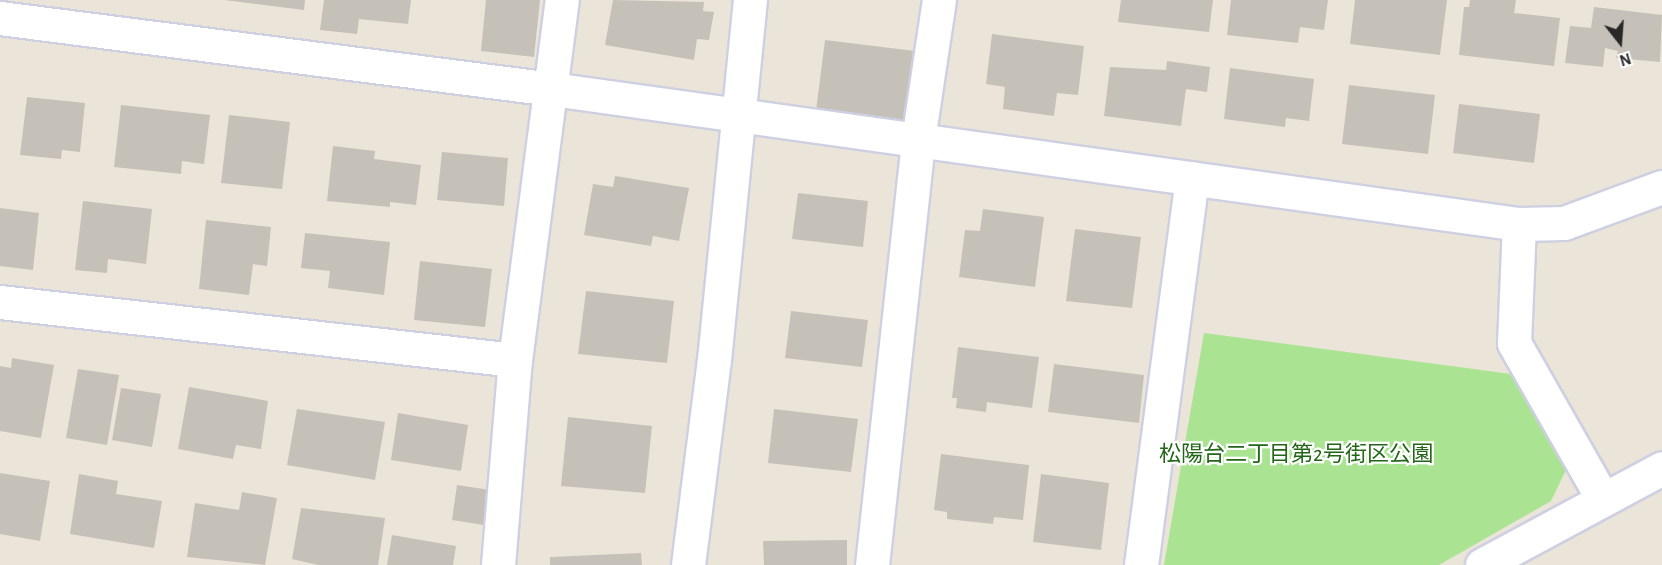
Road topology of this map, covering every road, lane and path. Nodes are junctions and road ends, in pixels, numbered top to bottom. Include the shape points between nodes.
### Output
1 (562, 0) edge
2 (750, 0) edge
3 (939, 0) edge
4 (0, 18) edge
5 (552, 89) junction
6 (736, 116) junction
7 (918, 140) junction
8 (1192, 178) junction
9 (1662, 188) edge
10 (1519, 224) junction
11 (0, 302) edge
12 (515, 360) junction
13 (1662, 468) edge
14 (1603, 499) junction
15 (498, 565) edge
16 (688, 565) edge
17 (872, 565) edge
18 (1141, 565) edge
19 (1482, 565) edge

1 - 5 street
2 - 6 street
3 - 7 street
4 - 5 street
5 - 6 street
5 - 12 street
6 - 7 street
6 - 16 street via 714,360
7 - 8 street
7 - 17 street
8 - 10 street
8 - 18 street
9 - 10 street via 1564,223
10 - 14 street via 1514,343
11 - 12 street
12 - 15 street
13 - 14 street
14 - 19 street

